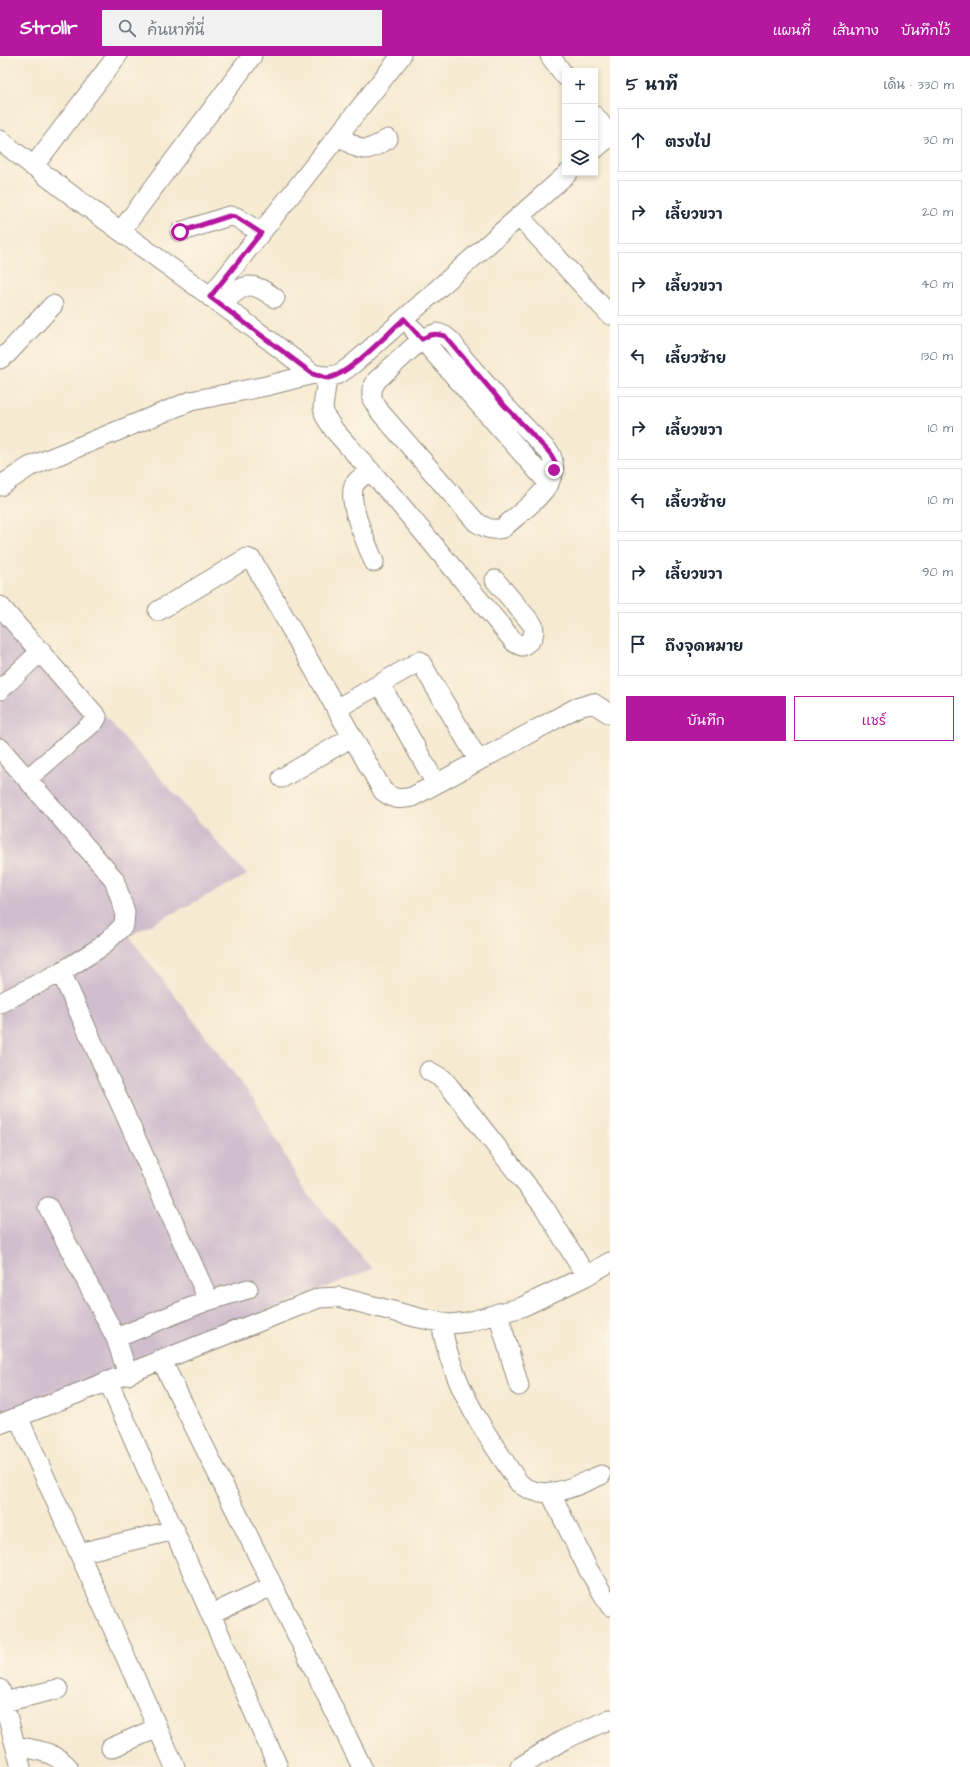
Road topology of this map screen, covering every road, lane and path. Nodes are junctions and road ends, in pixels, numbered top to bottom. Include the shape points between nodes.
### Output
1 (116, 56) edge
2 (252, 56) edge
3 (401, 56) edge
4 (550, 56) edge
5 (562, 72) edge
6 (604, 128) edge
7 (339, 135) junction
8 (0, 140) edge
9 (388, 140) dead end
10 (598, 142) edge
11 (33, 167) junction
12 (565, 176) edge
13 (519, 216) junction
14 (121, 231) junction
15 (180, 232) dead end
16 (261, 233) junction
17 (275, 298) dead end
18 (216, 301) junction
19 (53, 305) dead end
20 (610, 315) edge
21 (404, 319) junction
22 (422, 339) junction
23 (0, 359) edge
24 (320, 376) junction
25 (370, 470) junction
26 (0, 486) edge
27 (374, 562) dead end
28 (496, 580) dead end
29 (0, 606) edge
30 (158, 611) dead end
31 (41, 652) junction
32 (380, 684) junction
33 (0, 690) edge
34 (336, 709) junction
35 (610, 714) edge
36 (352, 737) junction
37 (0, 748) edge
38 (478, 760) junction
39 (282, 778) dead end
40 (27, 779) junction
41 (436, 784) junction
42 (61, 972) junction
43 (0, 1003) edge
44 (429, 1071) dead end
45 (48, 1207) dead end
46 (610, 1262) edge
47 (586, 1276) junction
48 (248, 1289) dead end
49 (204, 1302) junction
50 (498, 1313) junction
51 (440, 1322) junction
52 (116, 1338) junction
53 (162, 1361) junction
54 (128, 1375) junction
55 (108, 1381) junction
56 (519, 1386) dead end
57 (18, 1417) junction
58 (0, 1424) edge
59 (601, 1475) dead end
60 (550, 1492) junction
61 (174, 1530) junction
62 (79, 1552) junction
63 (272, 1586) junction
64 (610, 1606) edge
65 (212, 1614) junction
66 (58, 1689) dead end
67 (2, 1696) edge
68 (610, 1719) edge
69 (157, 1728) junction
70 (16, 1746) junction
71 (111, 1748) dead end
72 (21, 1767) edge
73 (68, 1767) edge
74 (175, 1767) edge
75 (278, 1767) edge
76 (362, 1767) edge
77 (520, 1767) edge

1 - 11 street
2 - 14 street
3 - 7 street
4 - 5 street
6 - 10 street
7 - 9 street via 357,148 365,150
7 - 16 street
8 - 11 street
11 - 14 street
12 - 13 street
13 - 20 street
13 - 21 street
14 - 18 street
15 - 16 street via 229,216 236,217
16 - 18 street
17 - 18 street via 260,288 247,286
18 - 24 street
19 - 23 street
21 - 22 street
21 - 24 street via 348,368 339,374
22 - 22 street via 377,380 372,389 372,399 380,412 476,522 486,529 503,528 549,484
24 - 25 street via 325,416 334,430
24 - 26 street via 191,401 29,467
25 - 27 street via 355,484 352,494 354,507
25 - 28 street via 515,643 522,646 533,636 533,625
29 - 31 street
30 - 34 street via 247,558 252,560
31 - 33 street
31 - 40 street via 97,717
32 - 34 street
32 - 38 street via 420,661
32 - 41 street
34 - 36 street
35 - 38 street via 593,704 586,704
36 - 39 street
36 - 41 street via 383,790 391,798 400,800 412,797
37 - 40 street
38 - 41 street
40 - 42 street via 114,879 126,912 124,925 101,947
42 - 43 street
42 - 49 street via 204,1289
44 - 47 street via 449,1086 544,1207
45 - 52 street
46 - 47 street
47 - 50 street via 522,1307
48 - 49 street
49 - 52 street
50 - 51 street via 468,1322
50 - 56 street
51 - 53 street via 339,1297 319,1298
51 - 60 street via 454,1374 476,1417 519,1483 528,1490 540,1494
52 - 54 street
53 - 54 street
53 - 63 street
54 - 55 street
55 - 57 street
55 - 61 street
57 - 58 street
57 - 62 street
59 - 60 street
60 - 64 street
61 - 62 street
61 - 65 street
62 - 69 street
63 - 65 street
63 - 76 street
65 - 75 street
66 - 67 street
67 - 70 street
68 - 77 street via 563,1740
69 - 71 street
69 - 74 street
70 - 72 street
70 - 73 street via 52,1754

